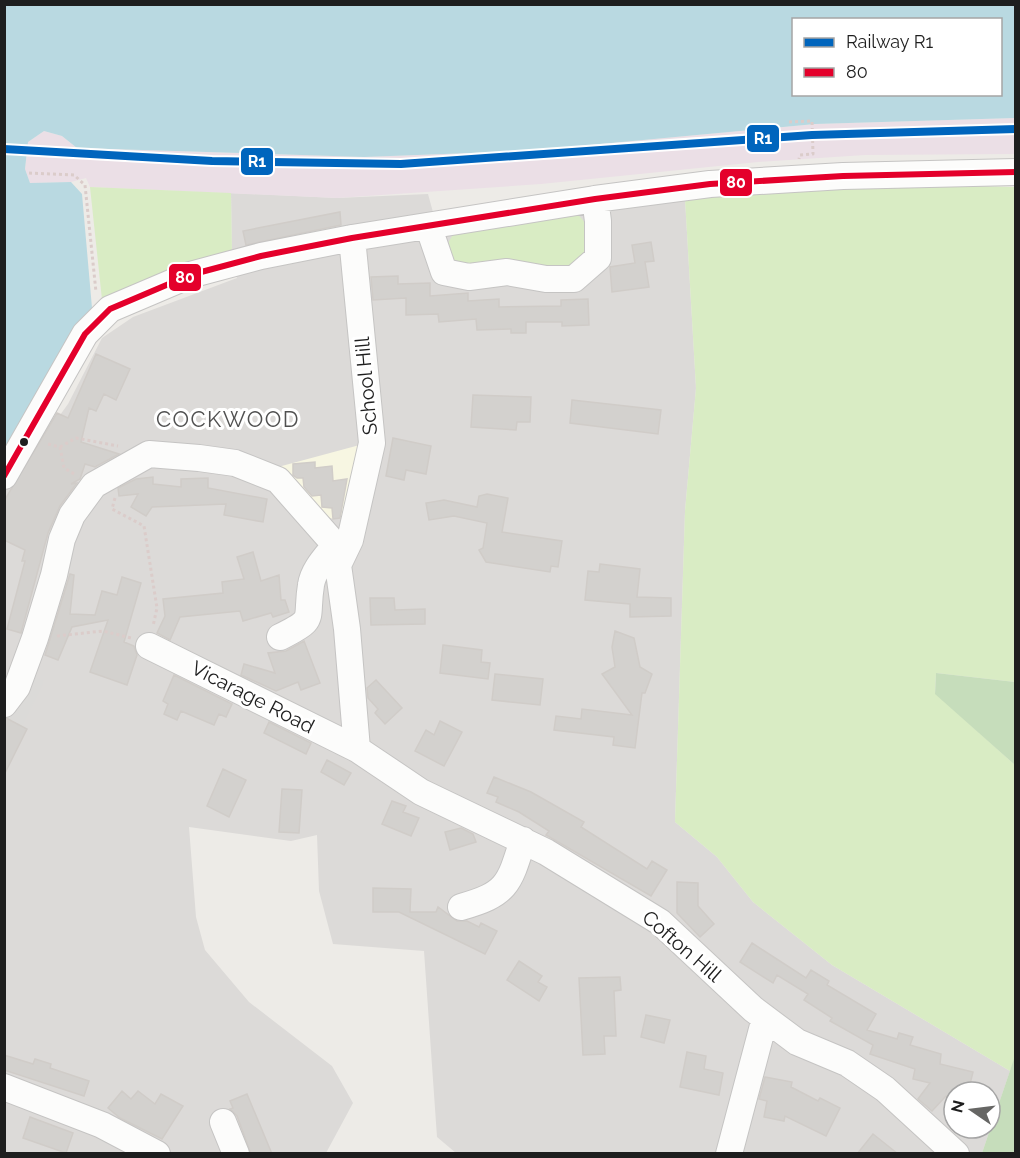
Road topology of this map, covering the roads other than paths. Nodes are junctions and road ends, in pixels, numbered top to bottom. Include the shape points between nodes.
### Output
1 (1016, 172) edge
2 (595, 199) junction
3 (429, 228) junction
4 (352, 238) junction
5 (4, 476) edge
6 (335, 556) junction
7 (280, 636) dead end
8 (148, 646) road end
9 (4, 704) edge
10 (357, 749) junction
11 (523, 840) junction
12 (460, 907) dead end
13 (765, 1018) junction
14 (4, 1087) edge
15 (223, 1122) dead end
16 (157, 1154) edge
17 (236, 1154) edge
18 (729, 1154) edge
19 (956, 1154) edge

1 - 2 street via 795,178
2 - 3 street
2 - 3 street via 598,258 574,279 507,272 469,277 444,272
3 - 4 street
4 - 5 street via 190,275 110,309 85,334
4 - 6 street, School Hill via 372,443 350,540
6 - 7 street, School Hill via 313,576 307,621
6 - 9 street via 324,532 278,480 252,468 149,454 102,478 72,514 35,638 17,687
6 - 10 street via 347,629
8 - 10 street, Vicarage Road
10 - 11 street, Cofton Hill via 421,792
11 - 12 street via 499,894
11 - 13 street, Cofton Hill via 660,922
13 - 18 street
13 - 19 street, Cofton Hill via 797,1042 847,1063 885,1089
14 - 16 street via 102,1125
15 - 17 street

